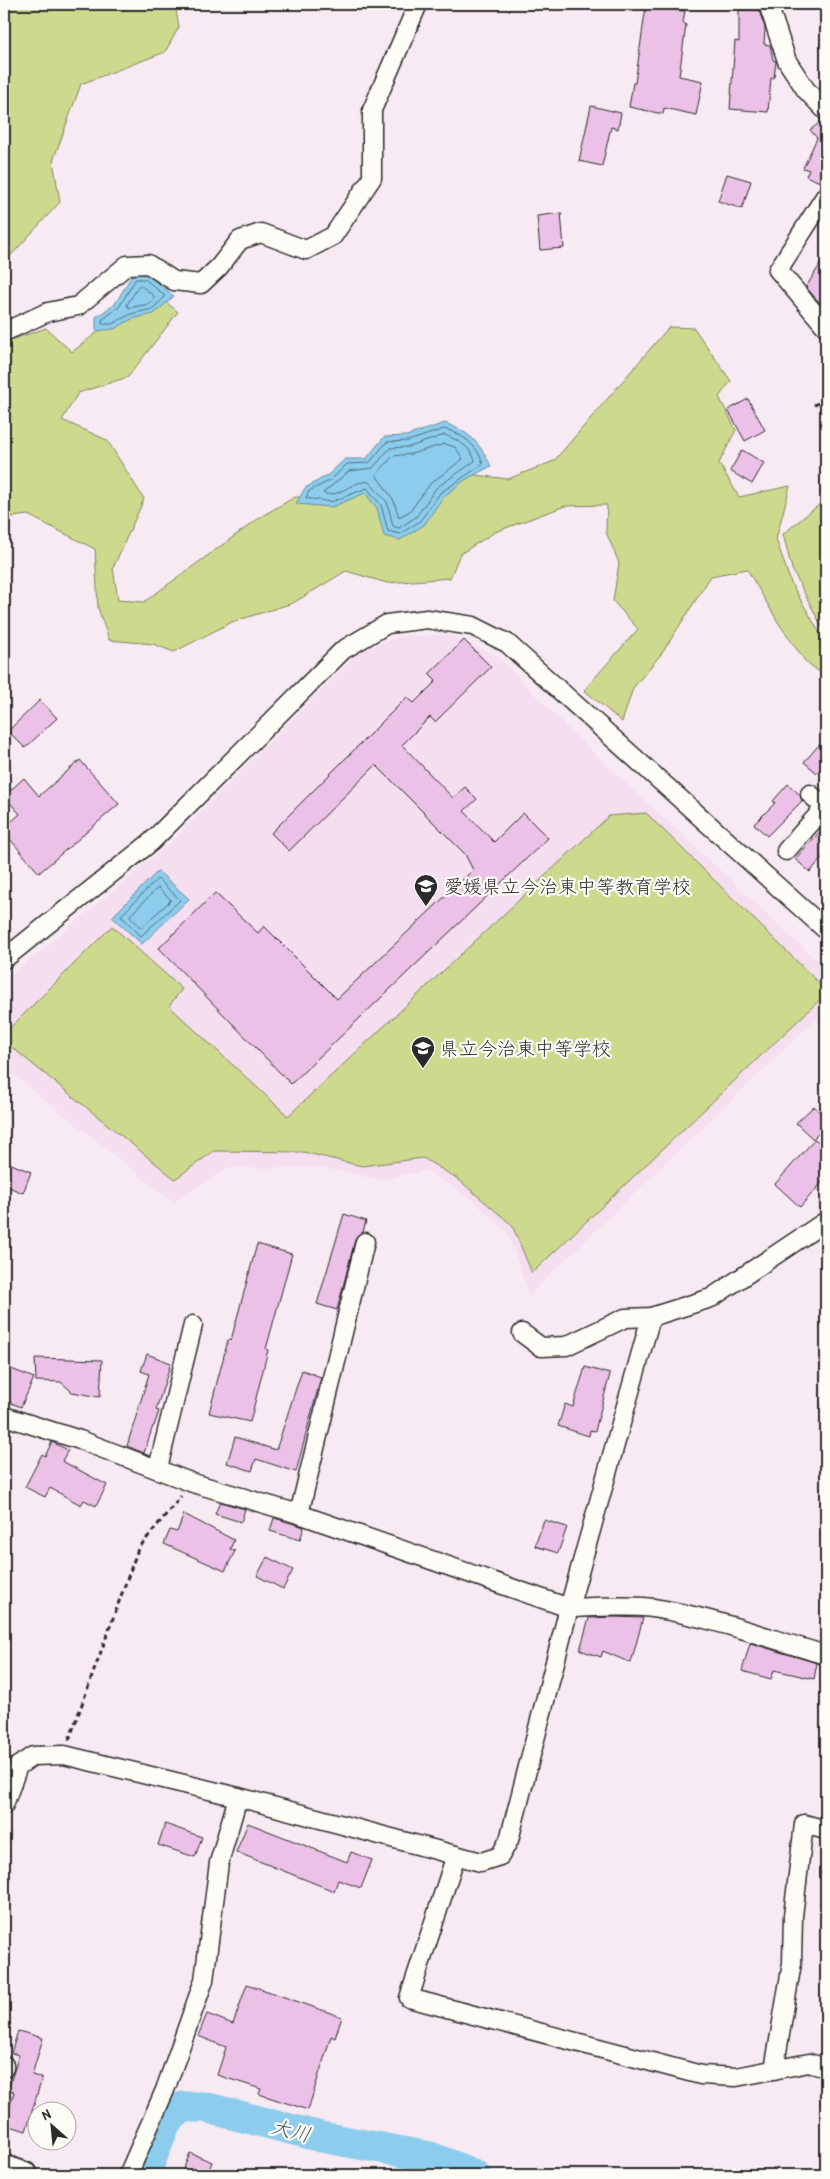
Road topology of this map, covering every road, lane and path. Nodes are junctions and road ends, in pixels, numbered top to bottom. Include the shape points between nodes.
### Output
1 (418, 4) edge
2 (768, 4) edge
3 (826, 111) edge
4 (826, 195) edge
5 (826, 327) edge
6 (4, 332) edge
7 (826, 400) edge
8 (814, 405) dead end
9 (810, 794) dead end
10 (826, 807) edge
11 (786, 851) dead end
12 (826, 930) edge
13 (4, 959) edge
14 (826, 1222) edge
15 (365, 1242) dead end
16 (651, 1316) junction
17 (193, 1325) dead end
18 (522, 1333) dead end
19 (4, 1416) edge
20 (158, 1468) junction
21 (193, 1483) junction
22 (299, 1514) junction
23 (569, 1608) junction
24 (826, 1655) edge
25 (64, 1755) junction
26 (11, 1763) edge
27 (238, 1796) junction
28 (4, 1805) edge
29 (826, 1830) edge
30 (456, 1855) junction
31 (826, 2068) edge
32 (774, 2070) junction
33 (4, 2168) edge
34 (24, 2175) edge
35 (128, 2175) edge

1 - 6 street via 372,110 372,178 333,236 306,250 261,233 240,240 201,284 174,281 148,264 128,265 78,306 48,312
2 - 3 street via 787,61 806,90
4 - 5 street via 778,270
7 - 8 path
9 - 10 street
10 - 11 street
12 - 13 street via 507,643 473,626 427,619 387,624 343,650 151,842
14 - 16 street via 712,1298
15 - 22 street
16 - 18 street via 625,1318 566,1346 542,1347
16 - 23 street
17 - 20 street
19 - 20 street via 39,1425
20 - 21 street
21 - 22 street
21 - 25 path via 138,1549
22 - 23 street
23 - 24 street via 653,1608 700,1618
23 - 30 street via 509,1840 500,1856 482,1862
25 - 26 street via 33,1756
25 - 27 street
26 - 28 street
27 - 30 street
27 - 35 street via 219,1863 204,1980 165,2090
29 - 32 street via 804,1824 793,1916 792,1963
30 - 32 street via 409,1998 701,2075 736,2077
31 - 32 street via 809,2063
33 - 34 main road

